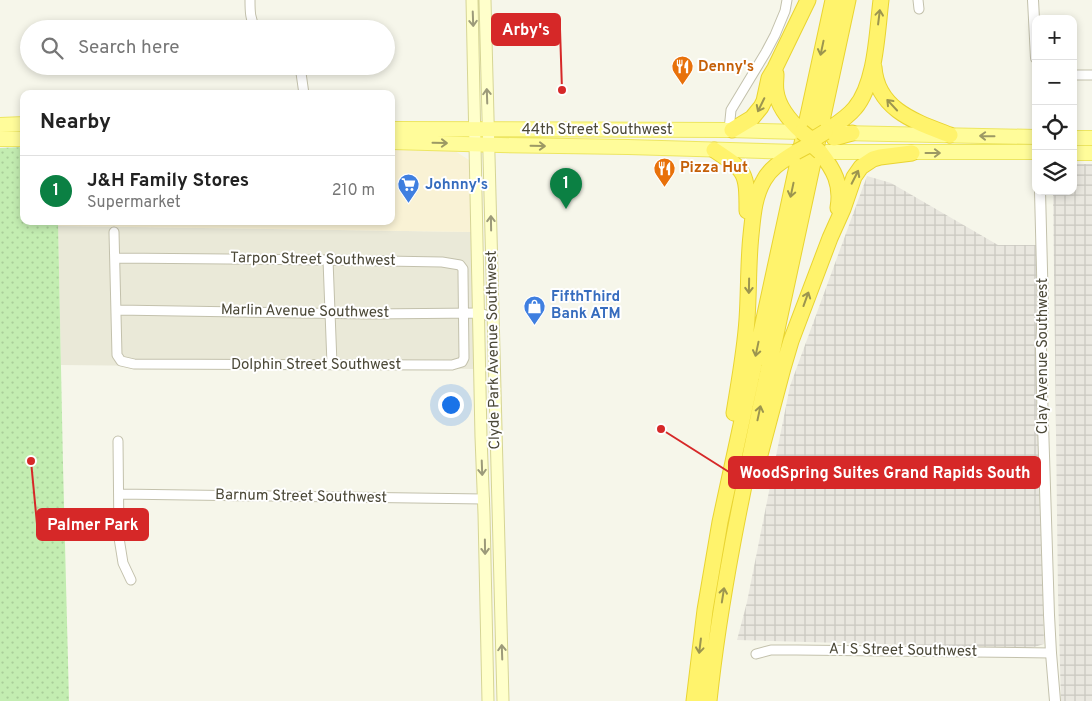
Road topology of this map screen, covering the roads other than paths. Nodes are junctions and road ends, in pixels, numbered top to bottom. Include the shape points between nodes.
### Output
1 (250, 0) edge
2 (472, 0) edge
3 (485, 0) edge
4 (787, 0) edge
5 (808, 0) edge
6 (833, 0) edge
7 (848, 0) edge
8 (881, 0) edge
9 (1033, 0) edge
10 (1034, 15) edge
11 (251, 20) edge
12 (875, 48) junction
13 (775, 68) junction
14 (301, 75) edge
15 (1077, 75) edge
16 (1092, 75) edge
17 (303, 90) edge
18 (20, 124) edge
19 (0, 125) edge
20 (395, 129) edge
21 (482, 129) junction
22 (628, 130) junction
23 (691, 130) junction
24 (730, 130) junction
25 (852, 133) joint
26 (950, 135) junction
27 (1032, 137) edge
28 (1077, 138) edge
29 (1092, 138) edge
30 (0, 139) edge
31 (20, 139) edge
32 (817, 139) junction
33 (395, 142) edge
34 (482, 145) junction
35 (586, 147) junction
36 (628, 147) junction
37 (714, 150) junction
38 (1032, 152) edge
39 (912, 153) junction
40 (1077, 153) edge
41 (1092, 153) edge
42 (789, 155) junction
43 (1040, 195) edge
44 (114, 232) dead end
45 (830, 238) junction
46 (749, 254) junction
47 (116, 258) junction
48 (328, 260) junction
49 (117, 310) junction
50 (330, 312) junction
51 (464, 314) junction
52 (479, 314) junction
53 (493, 317) junction
54 (332, 364) junction
55 (118, 441) dead end
56 (119, 494) junction
57 (484, 499) junction
58 (728, 564) junction
59 (131, 580) dead end
60 (485, 595) junction
61 (705, 610) junction
62 (501, 626) junction
63 (1051, 653) junction
64 (756, 654) dead end
65 (488, 701) edge
66 (503, 701) edge
67 (694, 701) edge
68 (709, 701) edge
69 (1055, 701) edge

1 - 11 street
2 -> 21 main road, Clyde Park Avenue Southwest
21 -> 3 main road, Clyde Park Avenue Southwest
4 - 24 street via 775,35 731,110
5 - 13 highway
6 -> 61 highway via 720,522
58 -> 7 highway
12 -> 8 highway
9 - 10 street
26 -> 12 highway via 909,119 888,101 876,80
12 - 32 highway via 864,96 854,110
13 -> 24 highway via 761,106 752,118
13 - 32 highway via 778,100
14 - 17 street
15 - 16 street
18 - 19 main road
20 - 21 main road, 44th Street Southwest
21 - 22 main road, 44th Street Southwest
21 - 34 main road, Clyde Park Avenue Southwest
22 - 23 main road, 44th Street Southwest
22 - 35 main road via 620,138 598,141
23 - 24 main road, 44th Street Southwest
23 - 36 main road via 633,143
24 - 32 main road, 44th Street Southwest
25 - 26 main road
25 - 32 highway
27 -> 26 main road
28 - 29 main road
30 - 31 main road
32 - 39 main road, 44th Street Southwest
32 - 42 highway
32 - 45 highway via 838,182 838,205
33 -> 34 main road, 44th Street Southwest
34 -> 35 main road, 44th Street Southwest
34 - 52 main road, Clyde Park Avenue Southwest
53 -> 34 main road, Clyde Park Avenue Southwest
35 - 36 main road, 44th Street Southwest
36 - 37 main road, 44th Street Southwest
37 - 42 main road, 44th Street Southwest
37 - 46 highway via 738,167 746,179
39 -> 38 main road, 44th Street Southwest
45 -> 39 highway via 861,167 880,157
40 - 41 main road
42 - 46 highway via 765,178 758,193
43 - 63 street, Clay Avenue Southwest via 1042,392
44 - 47 street
58 -> 45 highway via 788,352
46 -> 61 highway via 745,345 724,466
47 - 48 street, Tarpon Street Southwest
47 - 49 street
48 - 50 street
48 - 51 street, Tarpon Street Southwest via 460,265
49 - 50 street, Marlin Avenue Southwest
49 - 54 street, Dolphin Street Southwest via 117,355 121,361 134,364
50 - 51 street, Marlin Avenue Southwest
50 - 54 street
51 - 52 street, Marlin Avenue Southwest
51 - 54 street, Dolphin Street Southwest via 464,358 457,365
52 - 53 street, Marlin Avenue Southwest
52 -> 57 main road, Clyde Park Avenue Southwest
53 - 62 main road, Clyde Park Avenue Southwest
55 - 56 street
56 - 57 street, Barnum Street Southwest
56 - 59 street via 121,555
57 -> 60 main road, Clyde Park Avenue Southwest
68 -> 58 highway
60 - 62 main road via 490,593 495,597
60 - 65 main road, Clyde Park Avenue Southwest
61 -> 67 highway
66 -> 62 main road, Clyde Park Avenue Southwest
63 - 64 street, A I S Street Southwest via 771,650
63 - 69 street, Clay Avenue Southwest

